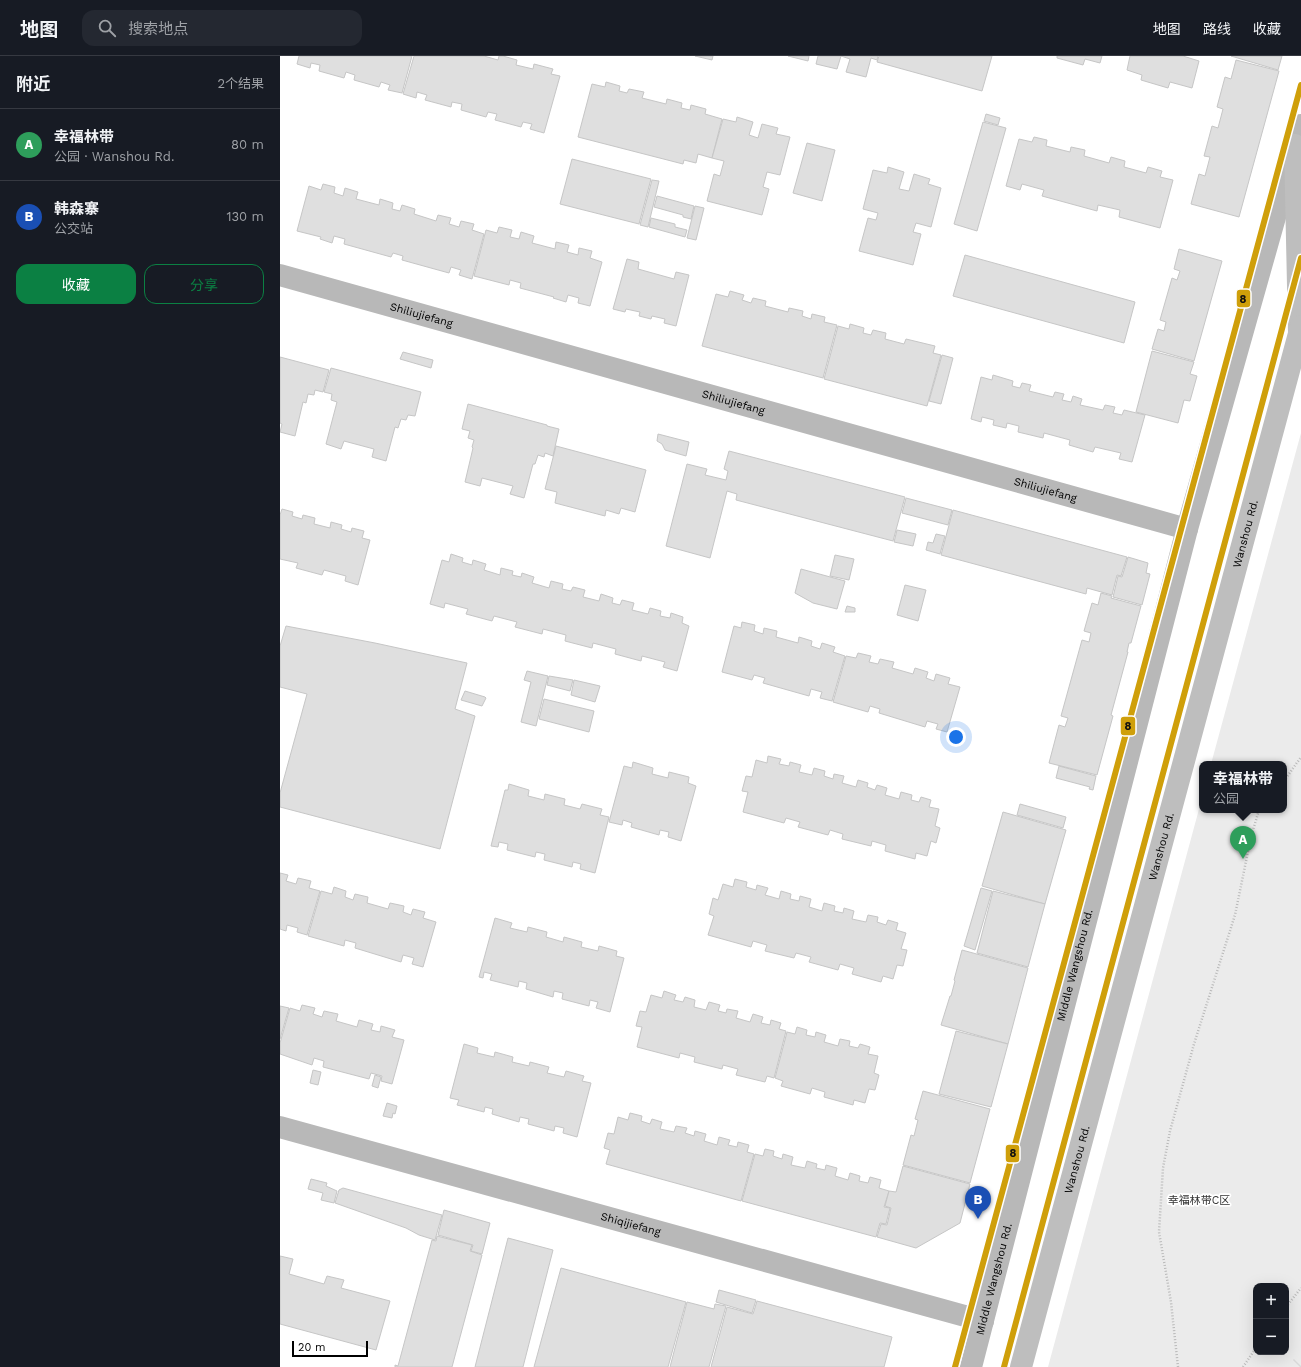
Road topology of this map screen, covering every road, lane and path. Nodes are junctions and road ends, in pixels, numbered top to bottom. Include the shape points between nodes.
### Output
1 (1298, 135) edge
2 (280, 275) edge
3 (1300, 330) edge
4 (1187, 529) junction
5 (1301, 757) edge
6 (1287, 777) edge
7 (1258, 813) edge
8 (280, 1127) edge
9 (1301, 1288) edge
10 (1289, 1303) edge
11 (983, 1321) junction
12 (1253, 1353) edge
13 (971, 1367) edge
14 (1021, 1367) edge
15 (1178, 1367) edge
16 (1244, 1367) edge

1 - 3 main road, Wanshou Rd.
1 - 4 street, Middle Wangshou Rd.
2 - 4 street, Shiliujiefang
3 - 14 main road, Wanshou Rd.
4 - 11 street, Middle Wangshou Rd.
5 - 6 path
7 - 15 path via 1235,915 1194,1044 1170,1131 1163,1168 1159,1232 1171,1302
8 - 11 street, Shiqijiefang
9 - 10 path
11 - 13 street, Middle Wangshou Rd.
12 - 16 path

